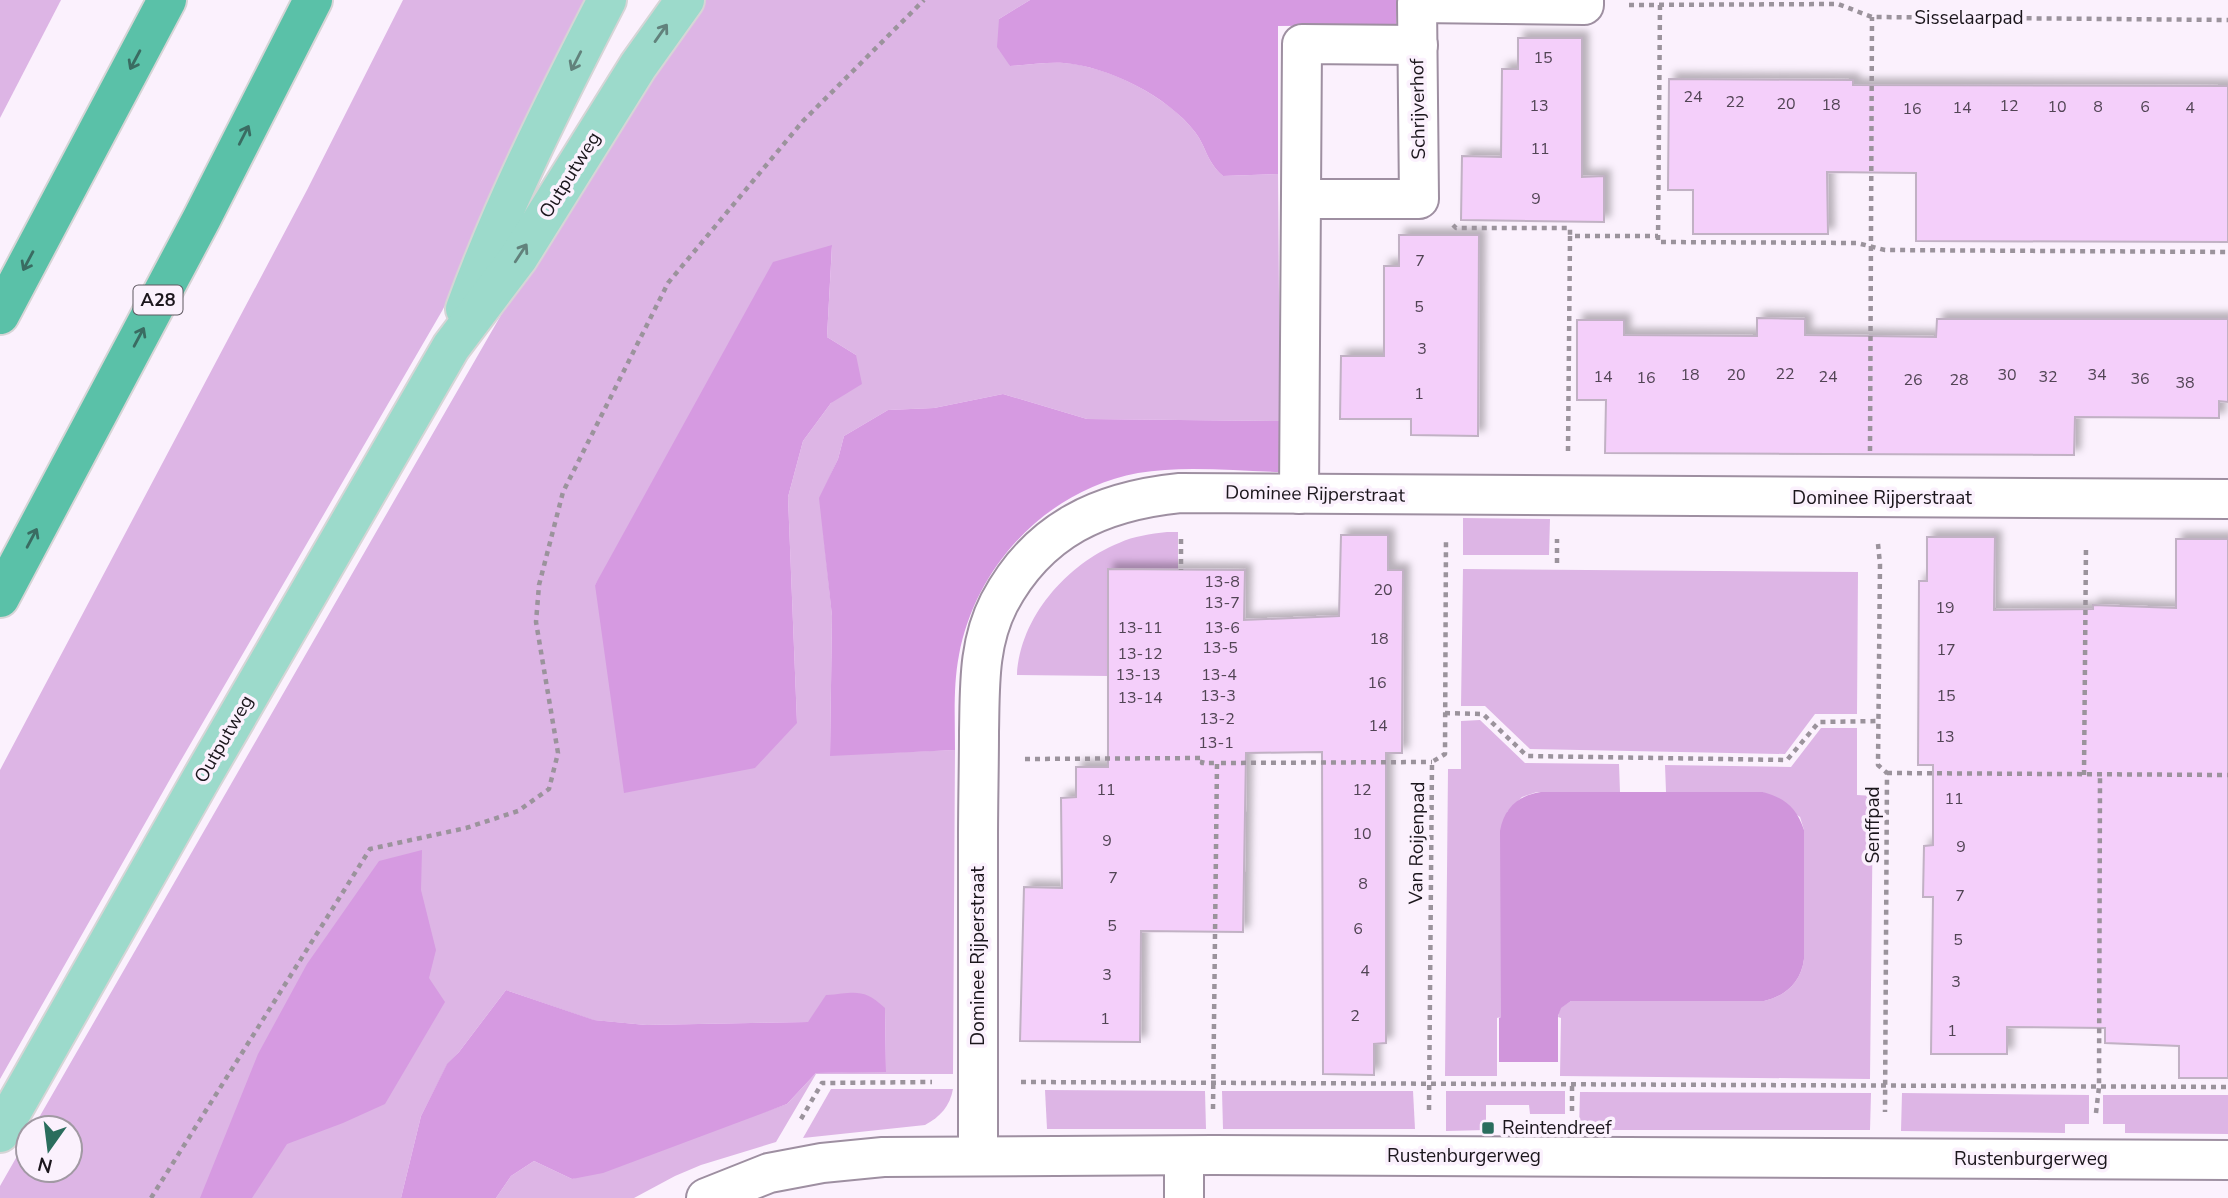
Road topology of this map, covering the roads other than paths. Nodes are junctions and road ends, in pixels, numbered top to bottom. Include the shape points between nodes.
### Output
1 (167, 0) edge
2 (313, 0) edge
3 (607, 0) edge
4 (685, 0) edge
5 (1584, 2) edge
6 (1418, 45) junction
7 (1302, 199) junction
8 (0, 315) edge
9 (452, 347) junction
10 (1299, 494) junction
11 (2228, 499) edge
12 (0, 598) edge
13 (0, 1133) edge
14 (978, 1155) junction
15 (1198, 1156) junction
16 (2228, 1160) edge
17 (706, 1198) edge
18 (1184, 1198) edge

1 -> 8 highway
12 -> 2 highway, A28
3 -> 9 main road, Outputweg via 489,243
9 -> 4 main road, Outputweg via 519,257 638,66
5 - 6 street via 1418,3
6 - 7 street, Schrijverhof via 1419,199
6 - 7 street, Schrijverhof via 1302,44
7 - 10 street, Schrijverhof
9 - 13 main road, Outputweg
10 - 11 street, Dominee Rijperstraat
10 - 14 street, Dominee Rijperstraat via 1180,493 1124,502 1092,513 1035,552 998,605 984,642 980,674
14 - 15 street, Rustenburgerweg
14 - 17 street, Rustenburgerweg via 822,1163 769,1173
15 - 16 street, Rustenburgerweg
15 - 18 street

